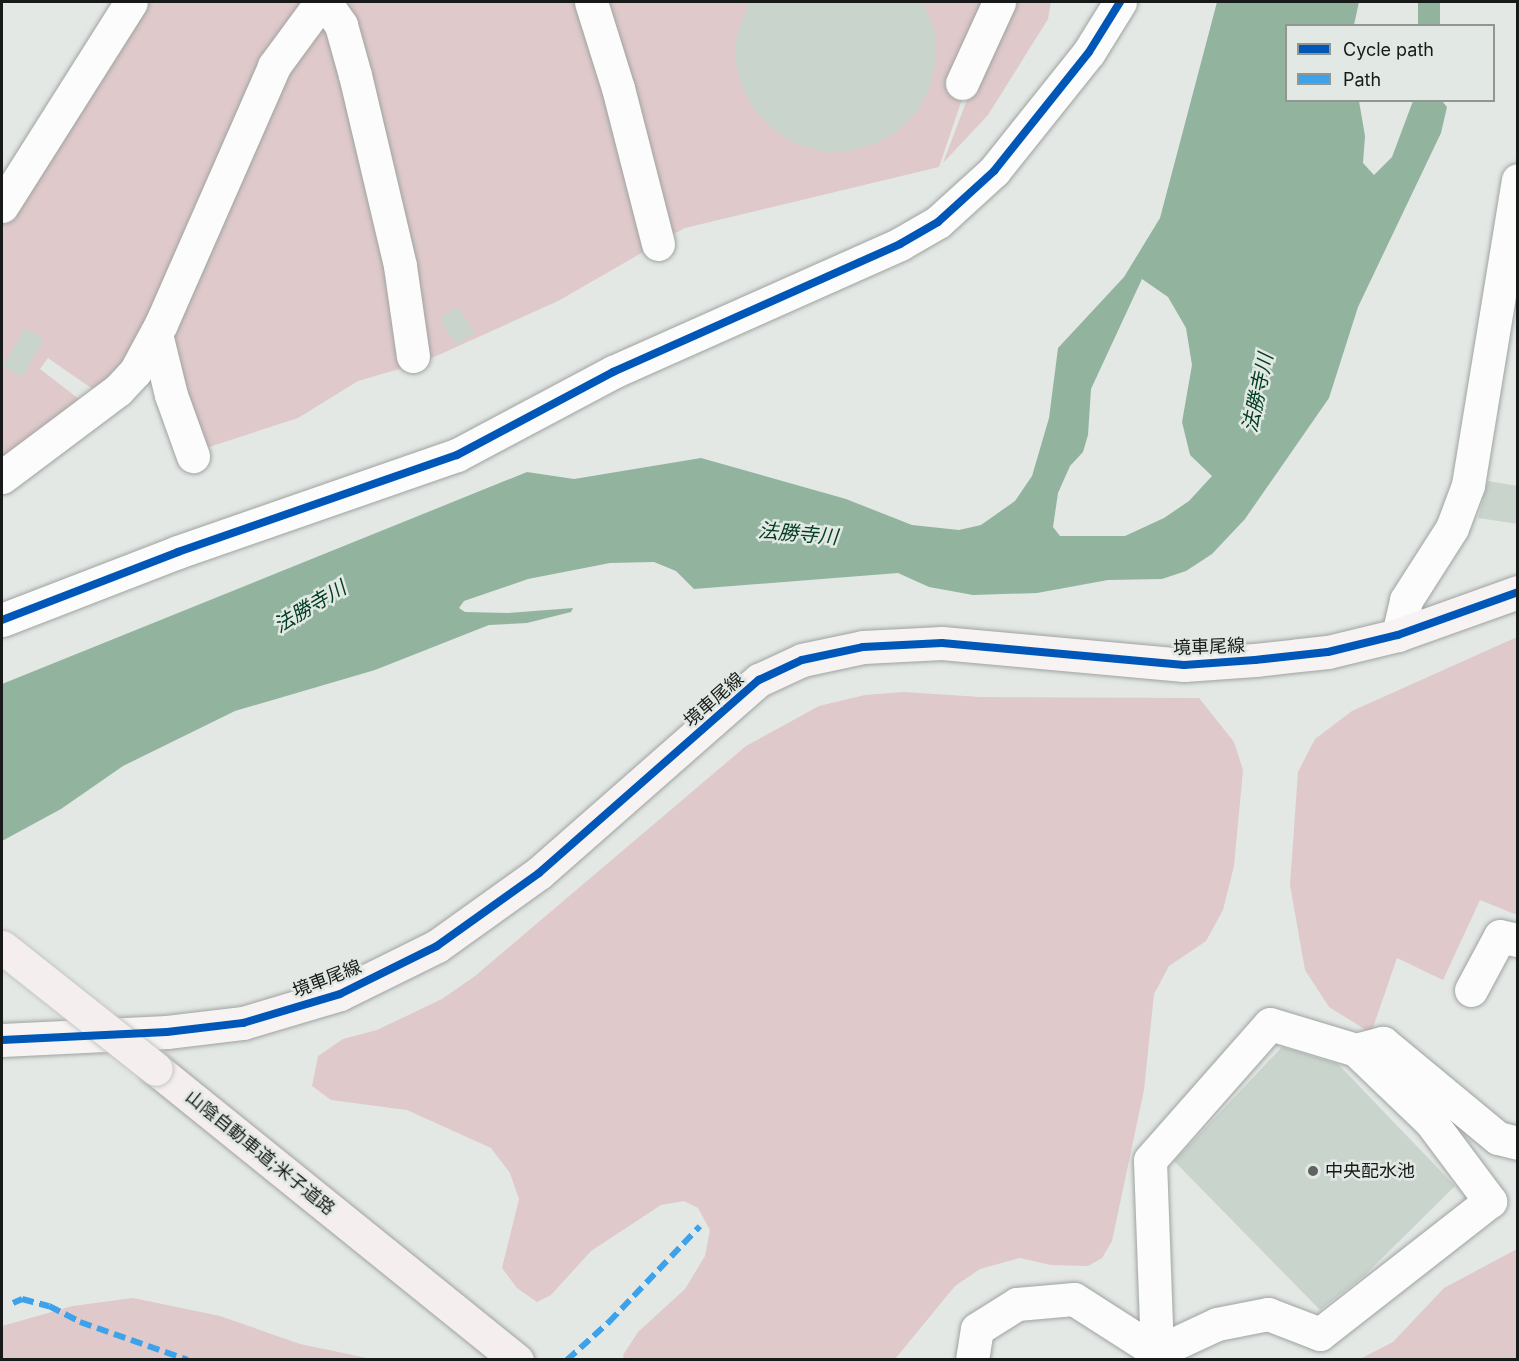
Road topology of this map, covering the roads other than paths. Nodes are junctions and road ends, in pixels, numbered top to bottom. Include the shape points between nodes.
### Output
1 (130, 2) edge
2 (323, 2) edge
3 (591, 2) edge
4 (999, 2) edge
5 (1120, 2) edge
6 (962, 84) dead end
7 (1518, 180) edge
8 (2, 206) edge
9 (658, 244) dead end
10 (156, 334) junction
11 (413, 356) dead end
12 (194, 456) dead end
13 (2, 477) edge
14 (1518, 592) edge
15 (2, 620) edge
16 (1398, 635) junction
17 (1518, 940) edge
18 (2, 947) edge
19 (2, 970) edge
20 (1471, 990) dead end
21 (2, 1040) edge
22 (1356, 1050) junction
23 (150, 1076) junction
24 (1518, 1143) edge
25 (486, 1350) edge
26 (1157, 1352) junction
27 (517, 1359) edge
28 (972, 1359) edge

1 - 8 street
2 - 10 street via 274,66
2 - 11 street via 340,25 355,75 400,266
3 - 9 street via 618,88
4 - 6 street
5 - 15 street via 1089,52 994,171 938,222 900,244 613,372 457,455 178,552
7 - 16 street via 1468,485 1452,528 1406,600
10 - 12 street via 171,395
10 - 13 street via 135,372 118,390
14 - 16 main road, 境車尾線
16 - 21 main road, 境車尾線 via 1328,652 1184,666 942,644 863,647 802,660 759,680 529,879 437,946 340,994 243,1023 166,1032
17 - 20 street via 1500,936
18 - 23 highway, 山陰自動車道;米子道路, bridge
19 - 23 highway, 山陰自動車道;米子道路
22 - 24 street via 1383,1043 1498,1138
22 - 26 street via 1270,1024 1150,1160
22 - 26 street via 1431,1122 1490,1201 1320,1334 1268,1314 1217,1324
23 - 25 highway, 山陰自動車道;米子道路
25 - 27 highway, 山陰自動車道;米子道路
26 - 28 street via 1074,1299 1017,1304 977,1329

